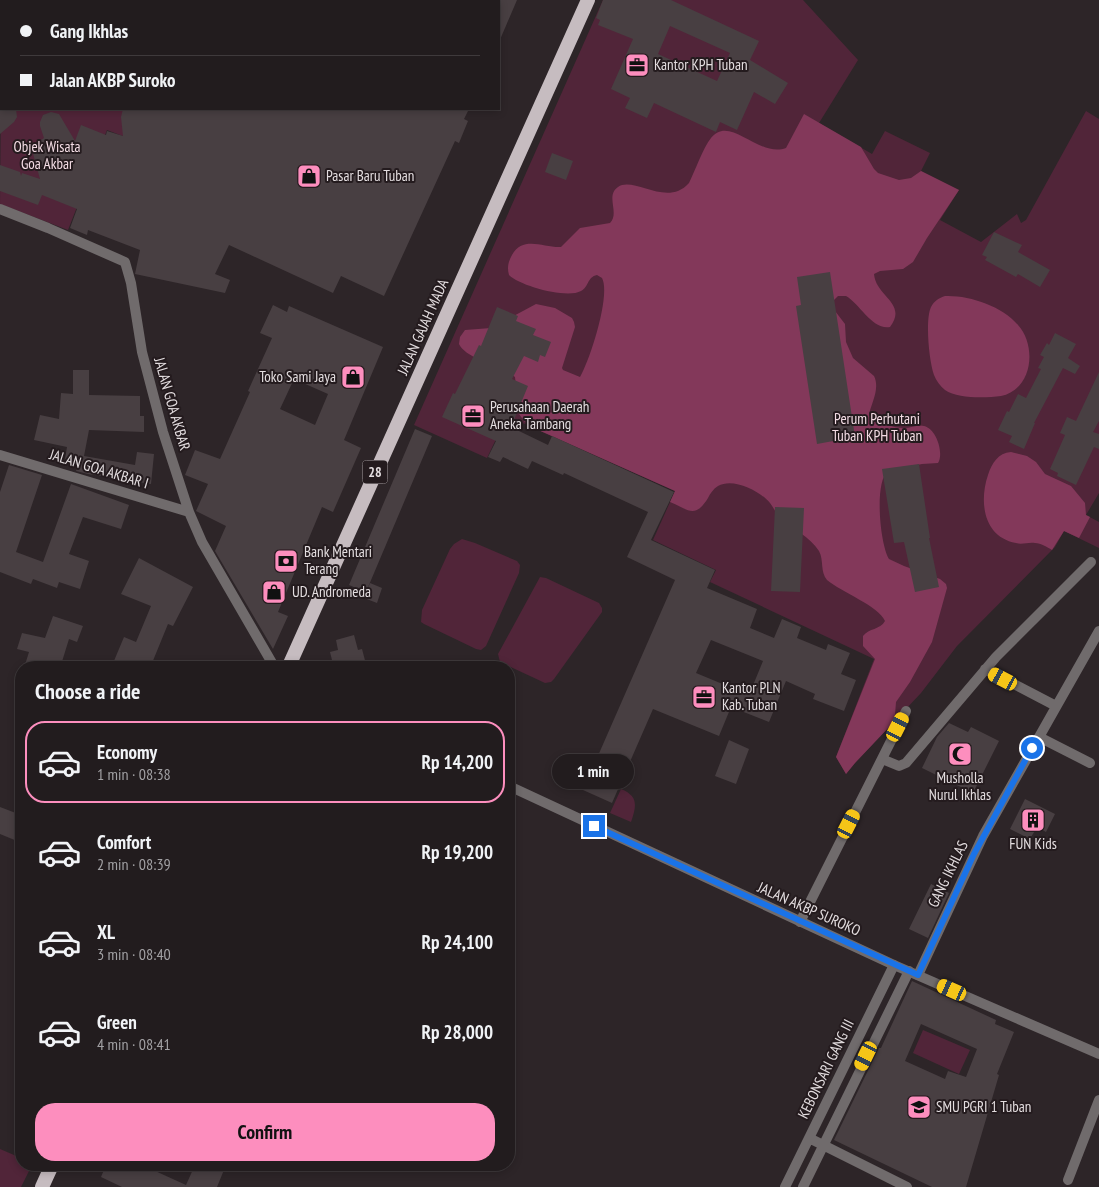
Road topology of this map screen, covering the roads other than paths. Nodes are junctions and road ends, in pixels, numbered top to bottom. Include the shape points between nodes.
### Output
1 (588, 0) edge
2 (0, 209) edge
3 (0, 455) edge
4 (189, 512) junction
5 (1091, 562) dead end
6 (1099, 631) edge
7 (271, 661) edge
8 (291, 661) edge
9 (985, 669) junction
10 (1056, 706) junction
11 (906, 711) dead end
12 (1039, 736) junction
13 (882, 759) junction
14 (1090, 764) dead end
15 (515, 789) edge
16 (800, 922) junction
17 (891, 963) junction
18 (913, 973) junction
19 (1099, 1054) edge
20 (1099, 1100) edge
21 (809, 1138) junction
22 (822, 1145) junction
23 (49, 1171) edge
24 (1068, 1180) dead end
25 (42, 1187) edge
26 (785, 1187) edge
27 (802, 1187) edge
28 (907, 1187) edge

1 - 8 highway, JALAN GAJAH MADA / 28
2 - 4 street, JALAN GOA AKBAR via 125,262 142,352
3 - 4 street, JALAN GOA AKBAR I
4 - 7 street, JALAN GOA AKBAR via 202,542
5 - 9 street
6 - 10 street, GANG IKHLAS
9 - 10 street
9 - 13 street via 906,763 899,766
10 - 12 street, GANG IKHLAS
11 - 13 street
12 - 14 street
12 - 18 street, GANG IKHLAS
13 - 16 street
15 - 16 street, JALAN AKBP SUROKO
16 - 17 street, JALAN AKBP SUROKO
17 - 18 street, JALAN AKBP SUROKO
17 - 21 street, KEBONSARI GANG III
18 - 19 street, JALAN AKBP SUROKO
18 - 22 street, GANG IKHLAS
20 - 24 street
21 - 22 street
21 - 26 street, KEBONSARI GANG III
22 - 27 street, GANG IKHLAS
22 - 28 street
23 - 25 highway

